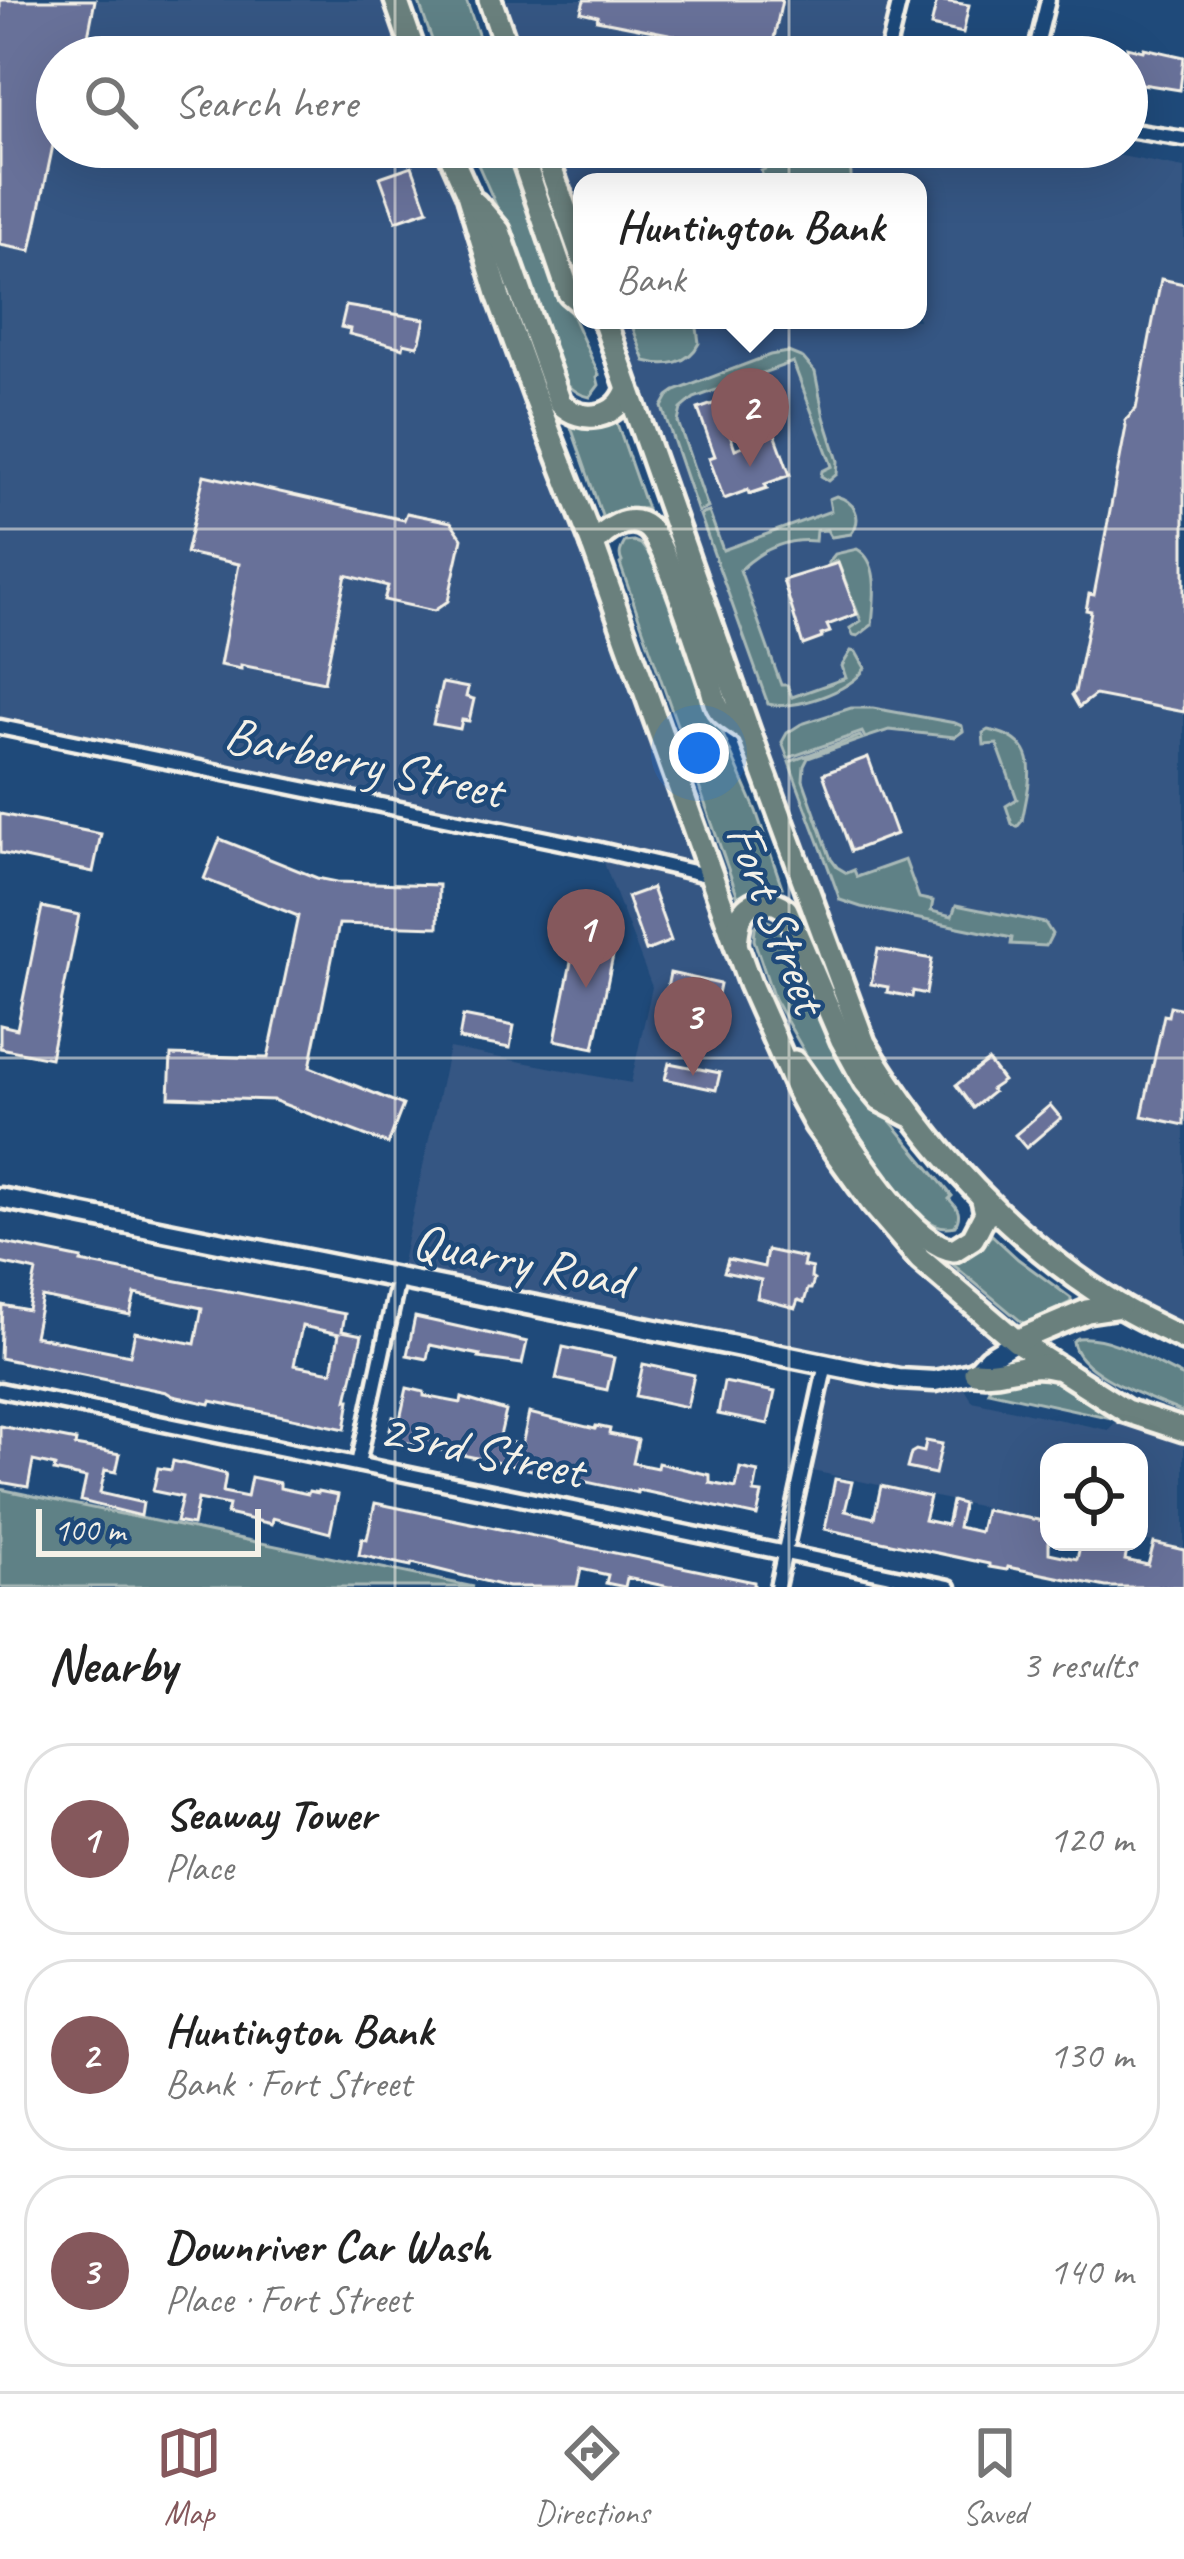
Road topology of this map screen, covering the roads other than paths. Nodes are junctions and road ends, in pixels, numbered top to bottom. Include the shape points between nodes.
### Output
1 (396, 0) edge
2 (490, 0) edge
3 (900, 0) edge
4 (1048, 0) edge
5 (409, 36) edge
6 (503, 36) edge
7 (891, 36) edge
8 (1039, 36) edge
9 (1148, 133) edge
10 (1184, 139) edge
11 (456, 168) edge
12 (526, 168) edge
13 (550, 168) edge
14 (468, 194) junction
15 (573, 232) edge
16 (573, 296) edge
17 (607, 329) edge
18 (628, 388) junction
19 (592, 545) junction
20 (0, 728) edge
21 (749, 732) junction
22 (711, 876) junction
23 (736, 944) junction
24 (774, 1037) junction
25 (914, 1118) junction
26 (0, 1198) edge
27 (983, 1200) junction
28 (398, 1280) junction
29 (1120, 1306) junction
30 (1184, 1339) edge
31 (1016, 1341) junction
32 (826, 1364) junction
33 (1061, 1370) junction
34 (975, 1372) junction
35 (0, 1390) edge
36 (1184, 1430) edge
37 (358, 1464) junction
38 (785, 1552) junction
39 (777, 1587) edge
40 (949, 1587) edge

1 - 5 main road
2 - 6 main road
3 - 7 street
4 - 8 street
9 - 10 street
11 - 14 main road, Fort Street
12 - 16 main road
13 - 15 main road
14 - 18 main road via 499,231 560,403 582,417 598,416 619,406
14 - 19 main road, Fort Street
17 - 18 main road, Fort Street
18 - 21 main road, Fort Street
19 - 21 main road via 618,524 651,531 719,710
19 - 22 main road, Fort Street
20 - 22 street, Barberry Street
21 - 25 main road, Fort Street via 864,1043
22 - 23 main road, Fort Street
23 - 24 main road, Fort Street
23 - 25 main road via 750,906 770,901 787,910 865,1082
24 - 27 main road via 927,1239 945,1249 964,1246 981,1226
24 - 31 main road, Fort Street via 816,1125 872,1203 920,1259
25 - 27 main road, Fort Street
26 - 28 street, Quarry Road
27 - 29 main road, Fort Street
28 - 32 street, Quarry Road
28 - 37 street
29 - 30 main road, Fort Street
29 - 31 main road
31 - 33 main road, Fort Street
31 - 34 street, Quarry Road
32 - 34 street, Quarry Road via 934,1381
32 - 38 street
33 - 34 main road via 1028,1364
33 - 36 main road, Fort Street via 1126,1411
35 - 37 street, 23rd Street
37 - 38 street, 23rd Street
38 - 39 street
38 - 40 street, 23rd Street

